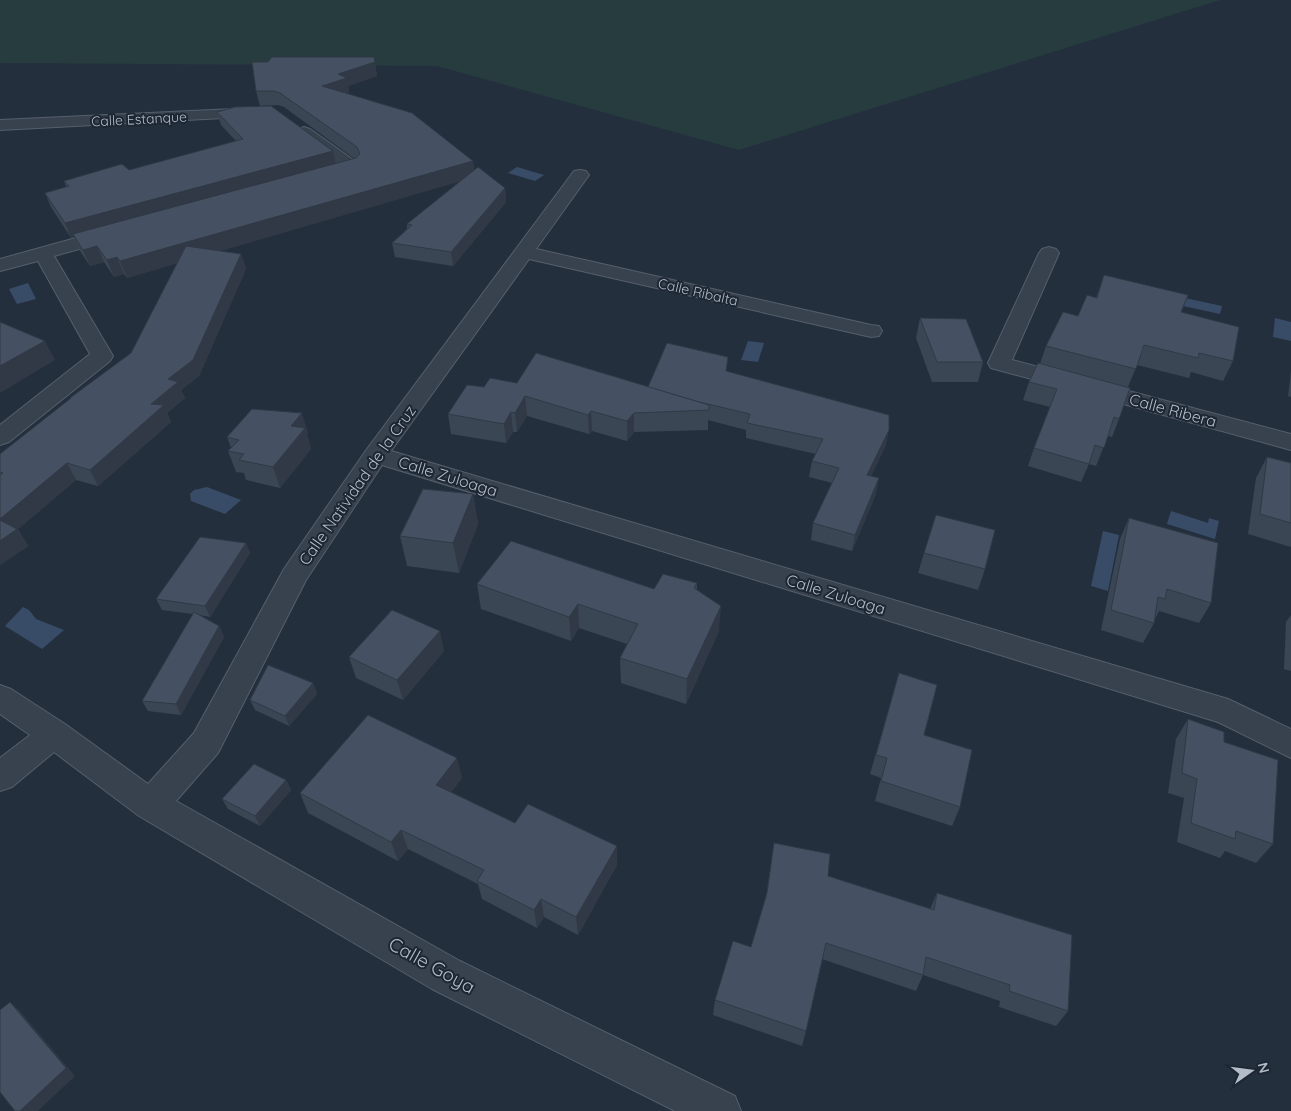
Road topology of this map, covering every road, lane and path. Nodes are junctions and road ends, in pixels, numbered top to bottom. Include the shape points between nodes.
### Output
1 (268, 113) edge
2 (293, 124) edge
3 (0, 125) edge
4 (334, 174) edge
5 (580, 175) dead end
6 (128, 230) edge
7 (43, 252) junction
8 (525, 252) junction
9 (1049, 253) dead end
10 (0, 265) edge
11 (871, 331) dead end
12 (0, 437) edge
13 (1291, 442) edge
14 (376, 455) junction
15 (0, 698) edge
16 (54, 734) junction
17 (1291, 744) edge
18 (0, 777) edge
19 (151, 805) junction
20 (720, 1111) edge

1 - 3 street, Calle Estanque
2 - 4 street via 353,168
5 - 8 street, Calle Natividad de la Cruz
6 - 7 street
7 - 10 street
7 - 12 street via 102,356
8 - 11 street, Calle Ribalta
8 - 14 street, Calle Natividad de la Cruz
9 - 13 street, Calle Ribera via 999,363
14 - 17 street, Calle Zuloaga via 1228,712
14 - 19 street, Calle Natividad de la Cruz via 294,576 206,743
15 - 16 street, Calle Goya
16 - 18 street
16 - 19 street, Calle Goya
19 - 20 street, Calle Goya via 446,975

